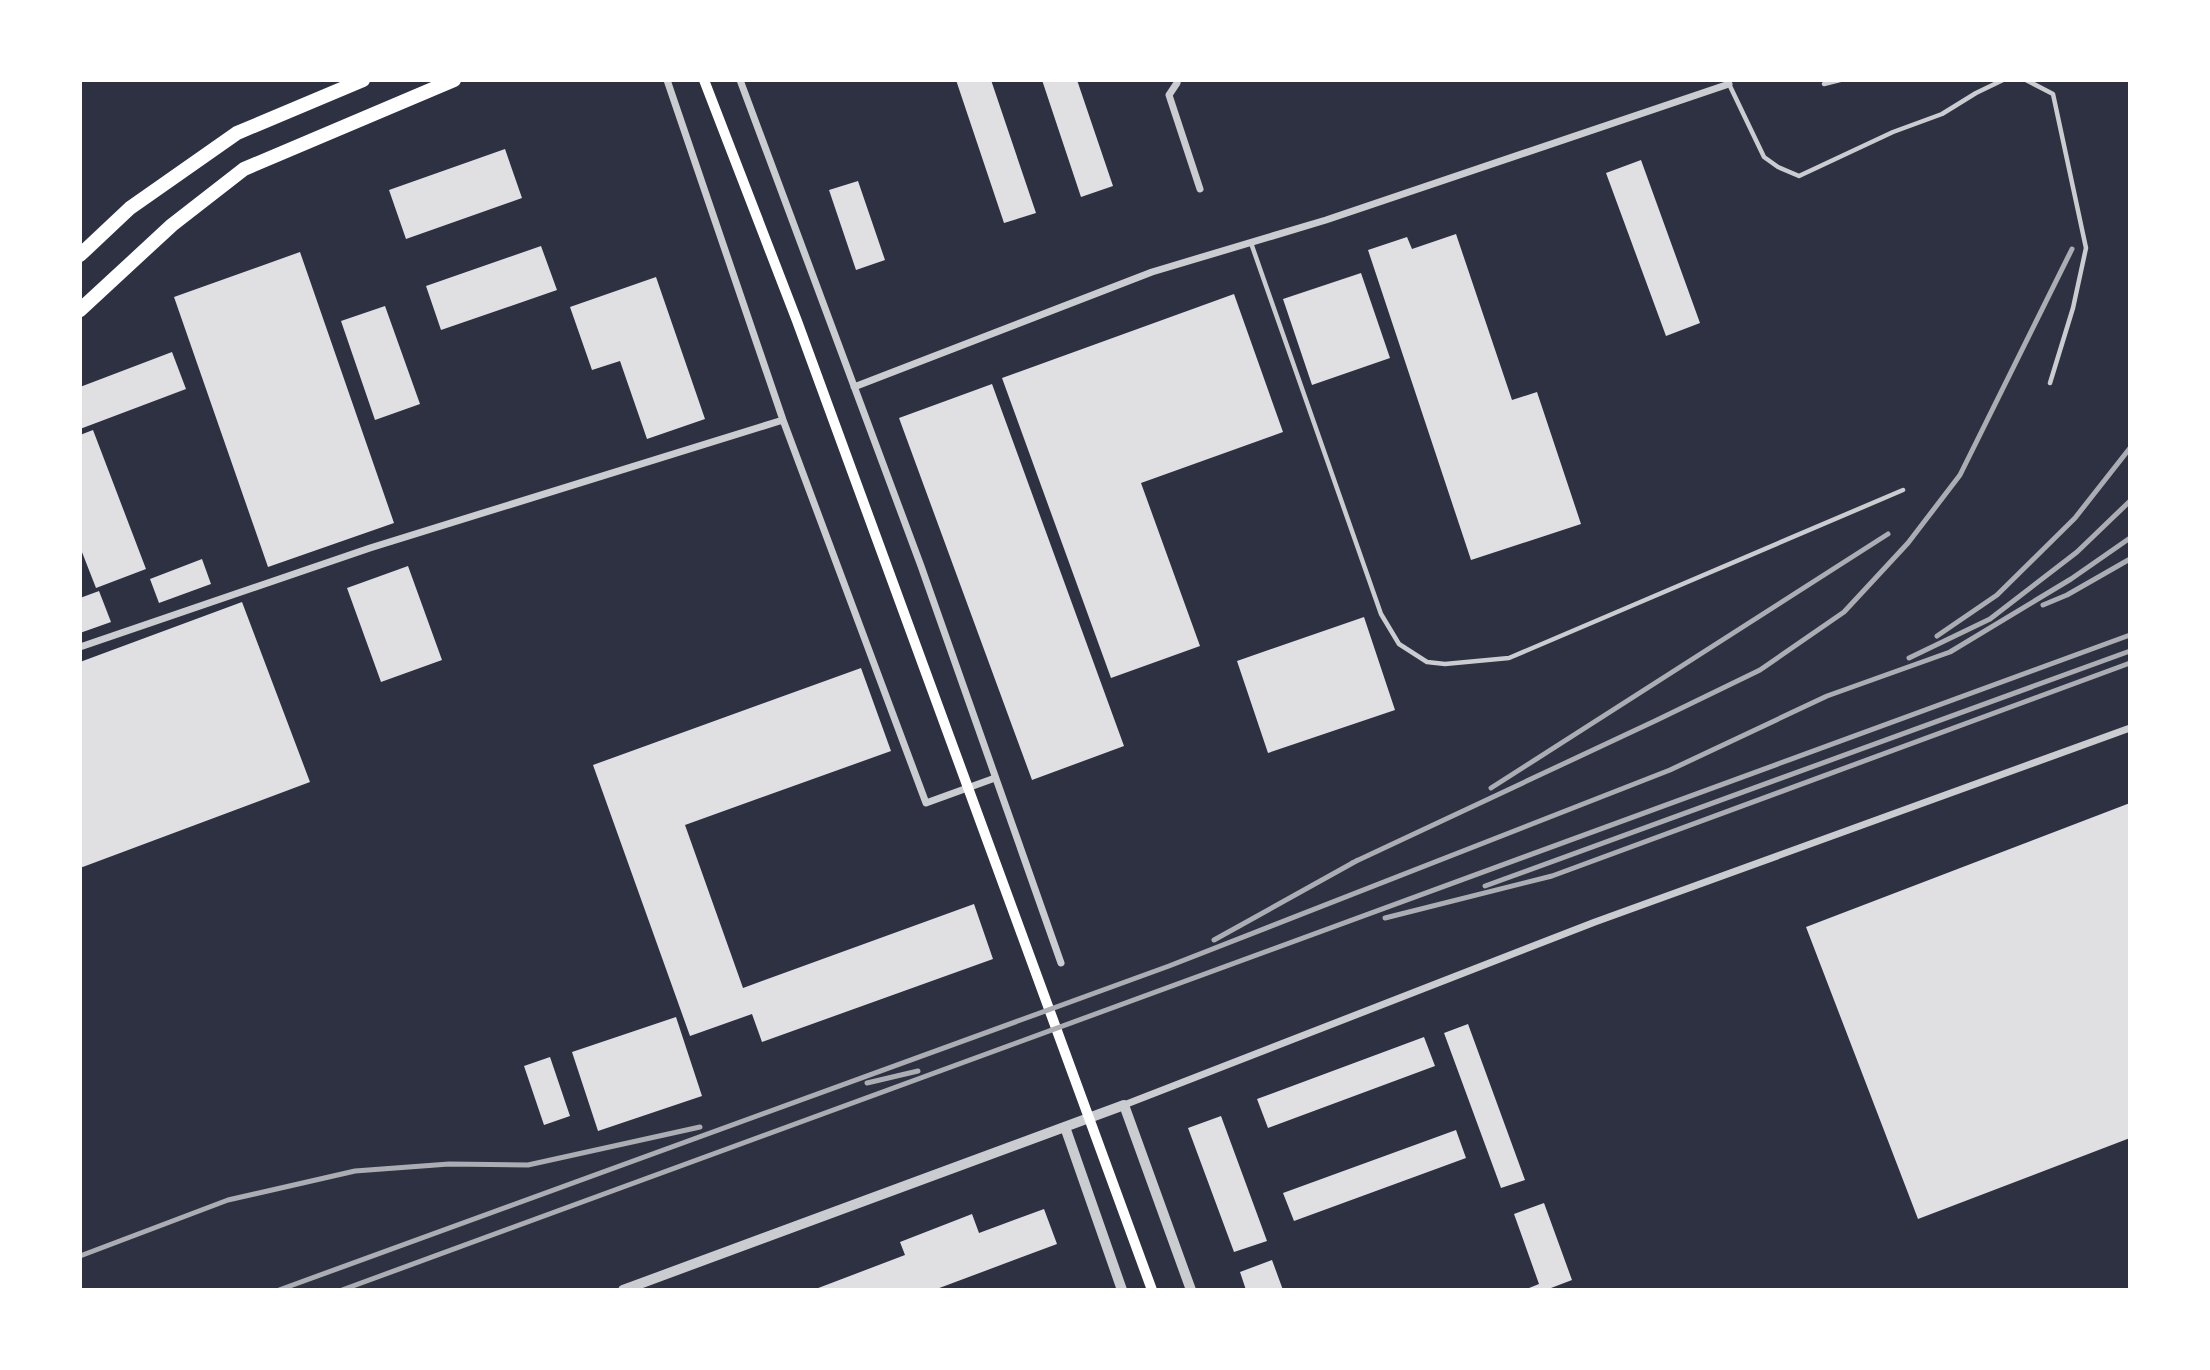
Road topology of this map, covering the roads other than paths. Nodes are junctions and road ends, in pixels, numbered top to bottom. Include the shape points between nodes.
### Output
1 (363, 80) edge
2 (454, 80) edge
3 (667, 80) edge
4 (704, 80) edge
5 (740, 80) edge
6 (1840, 80) edge
7 (2003, 80) edge
8 (2025, 80) edge
9 (1179, 81) edge
10 (1729, 84) joint
11 (1824, 84) dead end
12 (1200, 189) dead end
13 (1251, 243) junction
14 (80, 255) edge
15 (80, 310) edge
16 (2050, 383) dead end
17 (854, 387) junction
18 (783, 419) junction
19 (1903, 490) dead end
20 (80, 648) edge
21 (2130, 728) edge
22 (995, 778) junction
23 (1060, 963) dead end
24 (1124, 1105) junction
25 (1065, 1127) junction
26 (623, 1290) edge
27 (1122, 1290) edge
28 (1152, 1290) edge
29 (1191, 1290) edge

1 - 14 highway via 237,133 130,208
2 - 15 highway via 244,169 172,225
3 - 18 street
4 - 28 main road via 797,321
5 - 17 street
6 - 11 lane
7 - 10 lane via 1942,114 1798,176 1764,157
8 - 16 lane via 2053,94 2086,248
9 - 12 street via 1169,95
10 - 13 street
13 - 17 street via 1152,272
13 - 19 lane via 1381,614 1399,644 1427,662 1509,658
17 - 22 street
18 - 20 street via 370,548
18 - 22 street via 926,803
21 - 24 street via 1595,922
22 - 23 street
24 - 25 street
24 - 29 street
25 - 26 street
25 - 27 street

